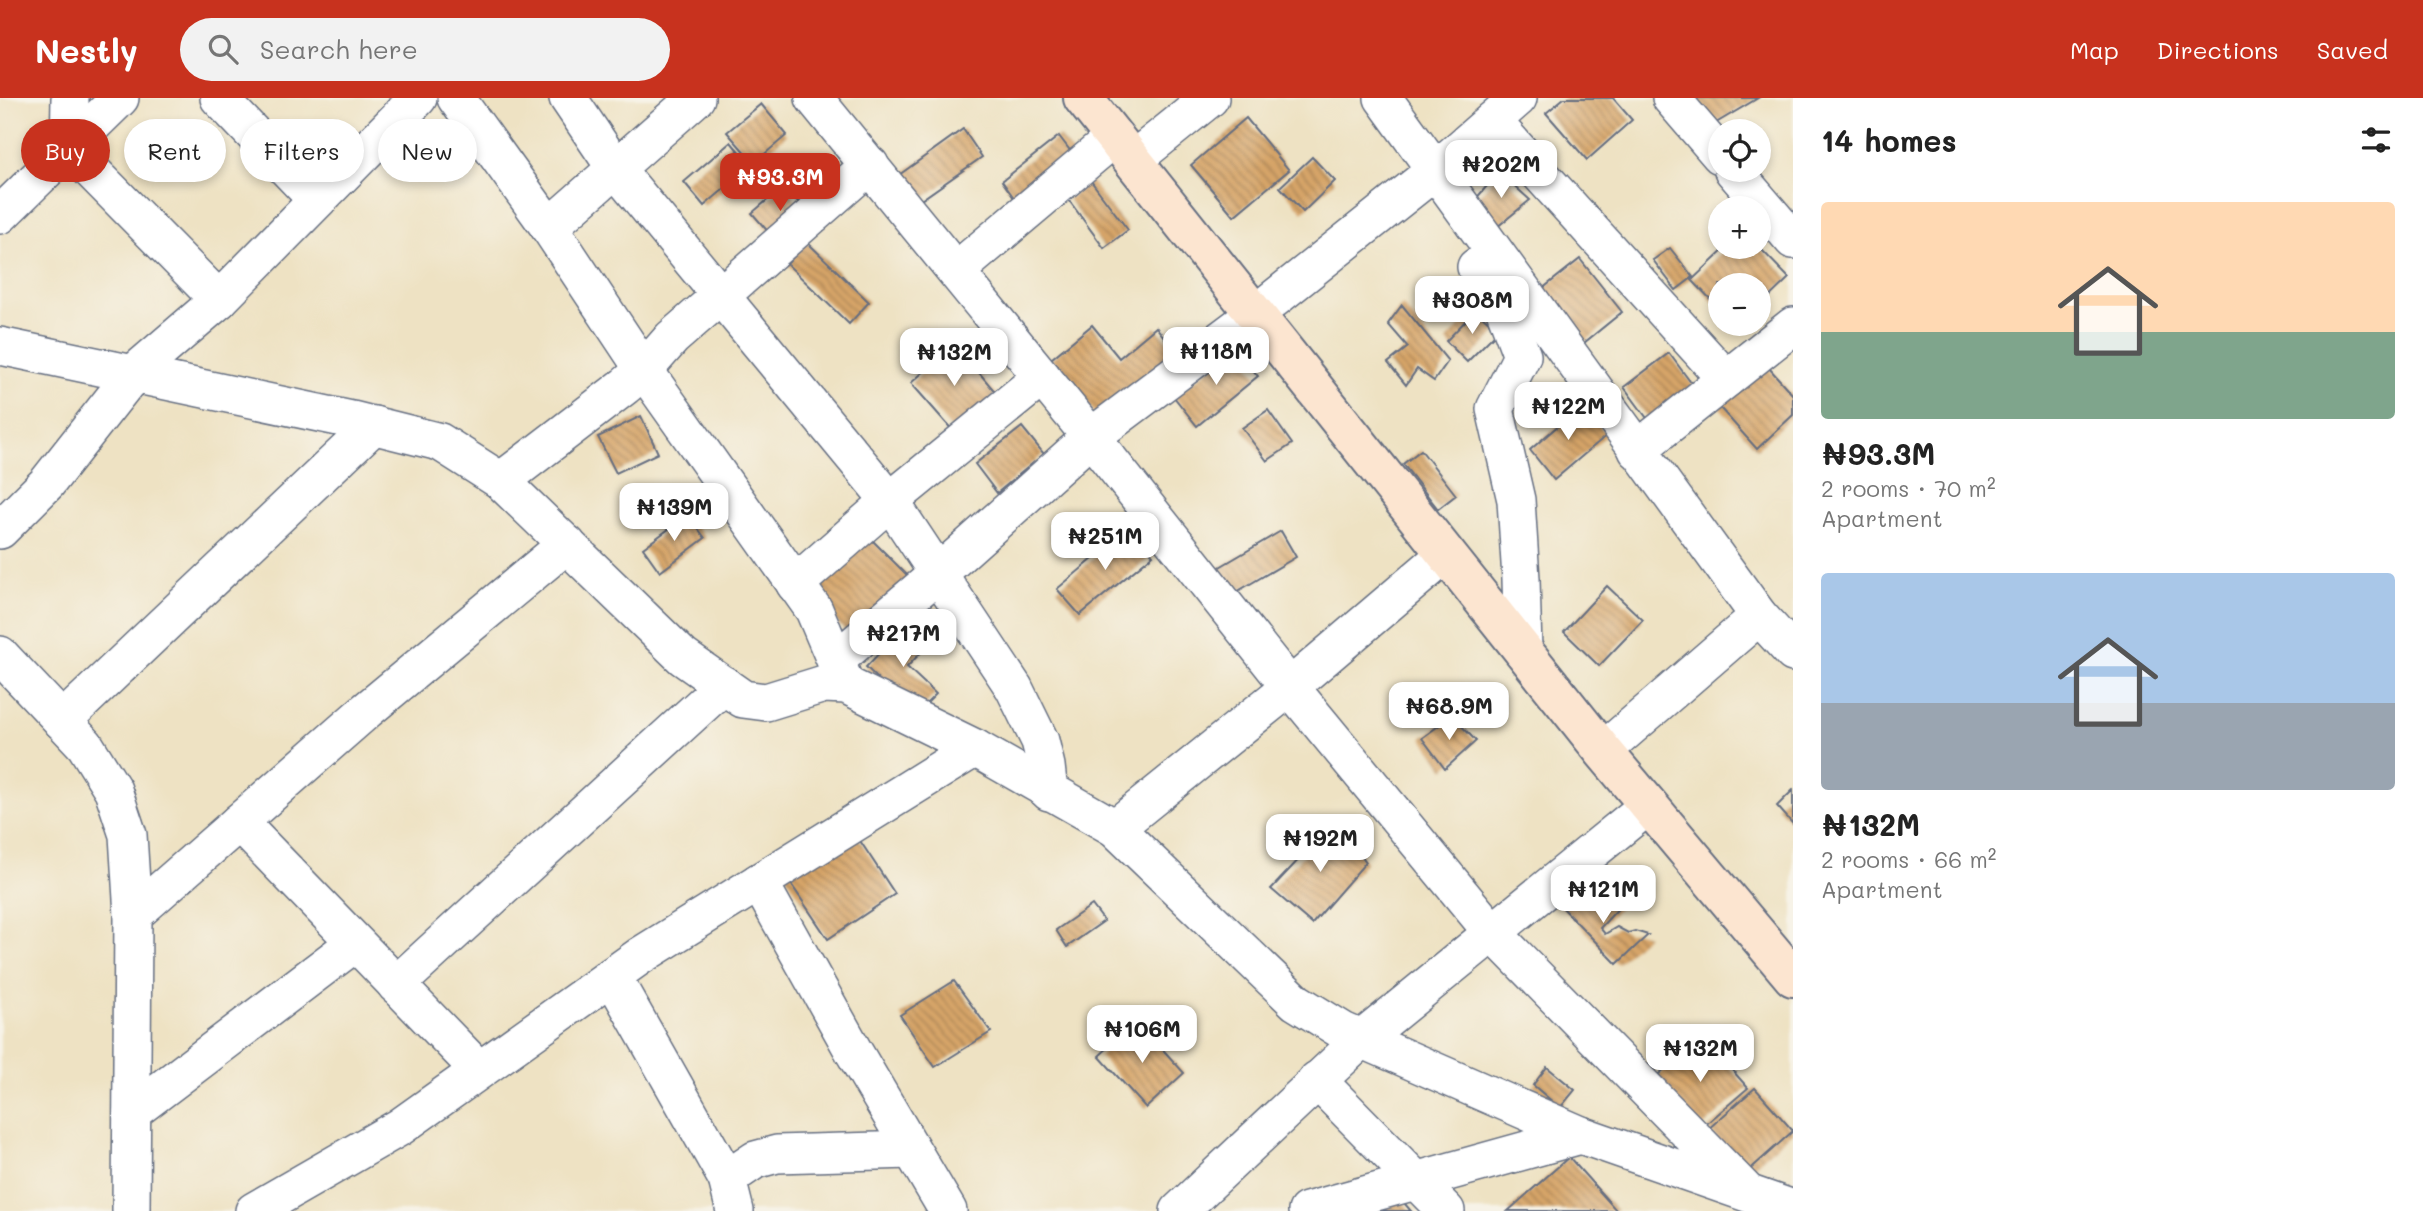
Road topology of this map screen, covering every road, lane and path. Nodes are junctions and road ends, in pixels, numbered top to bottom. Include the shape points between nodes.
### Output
1 (70, 98) edge
2 (120, 98) edge
3 (219, 98) edge
4 (418, 98) edge
5 (456, 98) edge
6 (568, 98) edge
7 (696, 98) edge
8 (814, 98) edge
9 (1083, 98) edge
10 (1210, 98) edge
11 (1383, 98) edge
12 (1671, 98) edge
13 (1505, 110) edge
14 (70, 119) edge
15 (99, 119) edge
16 (1708, 141) edge
17 (1124, 148) junction
18 (870, 165) junction
19 (616, 169) junction
20 (1431, 175) junction
21 (34, 182) edge
22 (103, 182) edge
23 (1743, 182) edge
24 (317, 201) junction
25 (0, 215) edge
26 (549, 227) junction
27 (1793, 240) edge
28 (956, 271) junction
29 (721, 296) junction
30 (219, 300) junction
31 (1255, 314) junction
32 (1793, 326) edge
33 (0, 346) edge
34 (643, 370) junction
35 (133, 374) junction
36 (1042, 377) junction
37 (1727, 379) junction
38 (374, 425) junction
39 (1091, 437) junction
40 (1637, 450) junction
41 (501, 481) junction
42 (890, 501) junction
43 (0, 530) edge
44 (567, 544) junction
45 (1445, 555) junction
46 (940, 572) junction
47 (795, 584) junction
48 (1759, 616) junction
49 (1790, 645) edge
50 (1523, 651) junction
51 (0, 655) edge
52 (841, 673) junction
53 (724, 685) junction
54 (1290, 687) junction
55 (62, 721) junction
56 (975, 748) junction
57 (1603, 751) junction
58 (1049, 792) junction
59 (1649, 805) junction
60 (239, 822) junction
61 (1115, 828) junction
62 (759, 882) junction
63 (133, 915) junction
64 (1492, 932) junction
65 (355, 943) junction
66 (612, 976) junction
67 (1793, 977) edge
68 (396, 985) junction
69 (1362, 1039) junction
70 (479, 1070) junction
71 (1317, 1080) junction
72 (132, 1112) junction
73 (1581, 1135) junction
74 (911, 1150) junction
75 (1416, 1181) junction
76 (1749, 1194) junction
77 (731, 1195) edge
78 (1793, 1209) edge
79 (131, 1211) edge
80 (254, 1211) edge
81 (948, 1211) edge
82 (1179, 1211) edge
83 (1307, 1211) edge
84 (1446, 1211) edge

1 - 14 street
2 - 15 street
3 - 24 street
4 - 24 street
5 - 26 street
6 - 19 street
7 - 19 street
8 - 18 street
9 - 17 street
10 - 17 street
11 - 20 street
12 - 16 street
13 - 20 street
13 - 37 street
17 - 28 street
17 - 31 street
18 - 28 street
18 - 29 street
19 - 26 street
19 - 29 street
20 - 31 street
20 - 40 street
20 - 50 street via 1442,220 1502,302 1522,356 1495,409 1516,500
21 - 25 street
22 - 30 street
23 - 27 street
24 - 30 street
26 - 34 street
28 - 36 street
29 - 34 street via 671,338
29 - 42 street
30 - 35 street
31 - 39 street
31 - 45 street
32 - 37 street
33 - 35 street
34 - 41 street
34 - 47 street
35 - 38 street
35 - 43 street via 47,482
36 - 39 street
36 - 42 street
37 - 40 street
38 - 41 street via 440,442
38 - 55 street
39 - 46 street
39 - 54 street
40 - 48 street
41 - 44 street
42 - 46 street
42 - 47 street
44 - 53 street via 683,657
44 - 60 street
45 - 50 street
45 - 54 street
46 - 52 street
46 - 58 street via 1014,688 1040,741
47 - 52 street via 820,620
48 - 49 street
48 - 57 street
50 - 57 street
51 - 55 street
52 - 53 street via 824,684 766,702 743,699
52 - 56 street
53 - 68 street
54 - 61 street
54 - 64 street
55 - 63 street via 85,745 113,790 128,835
56 - 58 street
56 - 62 street
57 - 59 street
58 - 61 street
59 - 64 street
59 - 67 street
60 - 63 street
60 - 65 street
61 - 69 street via 1296,1002
62 - 66 street
62 - 74 street
63 - 72 street
64 - 69 street
64 - 76 street
65 - 68 street
65 - 72 street
66 - 70 street
66 - 77 street
68 - 70 street
69 - 71 street
69 - 73 street
70 - 80 street via 400,1127
71 - 75 street
71 - 82 street
72 - 79 street
73 - 75 street
73 - 76 street
74 - 77 street via 777,1154 755,1160
74 - 81 street
75 - 83 street
75 - 84 street
76 - 78 street

